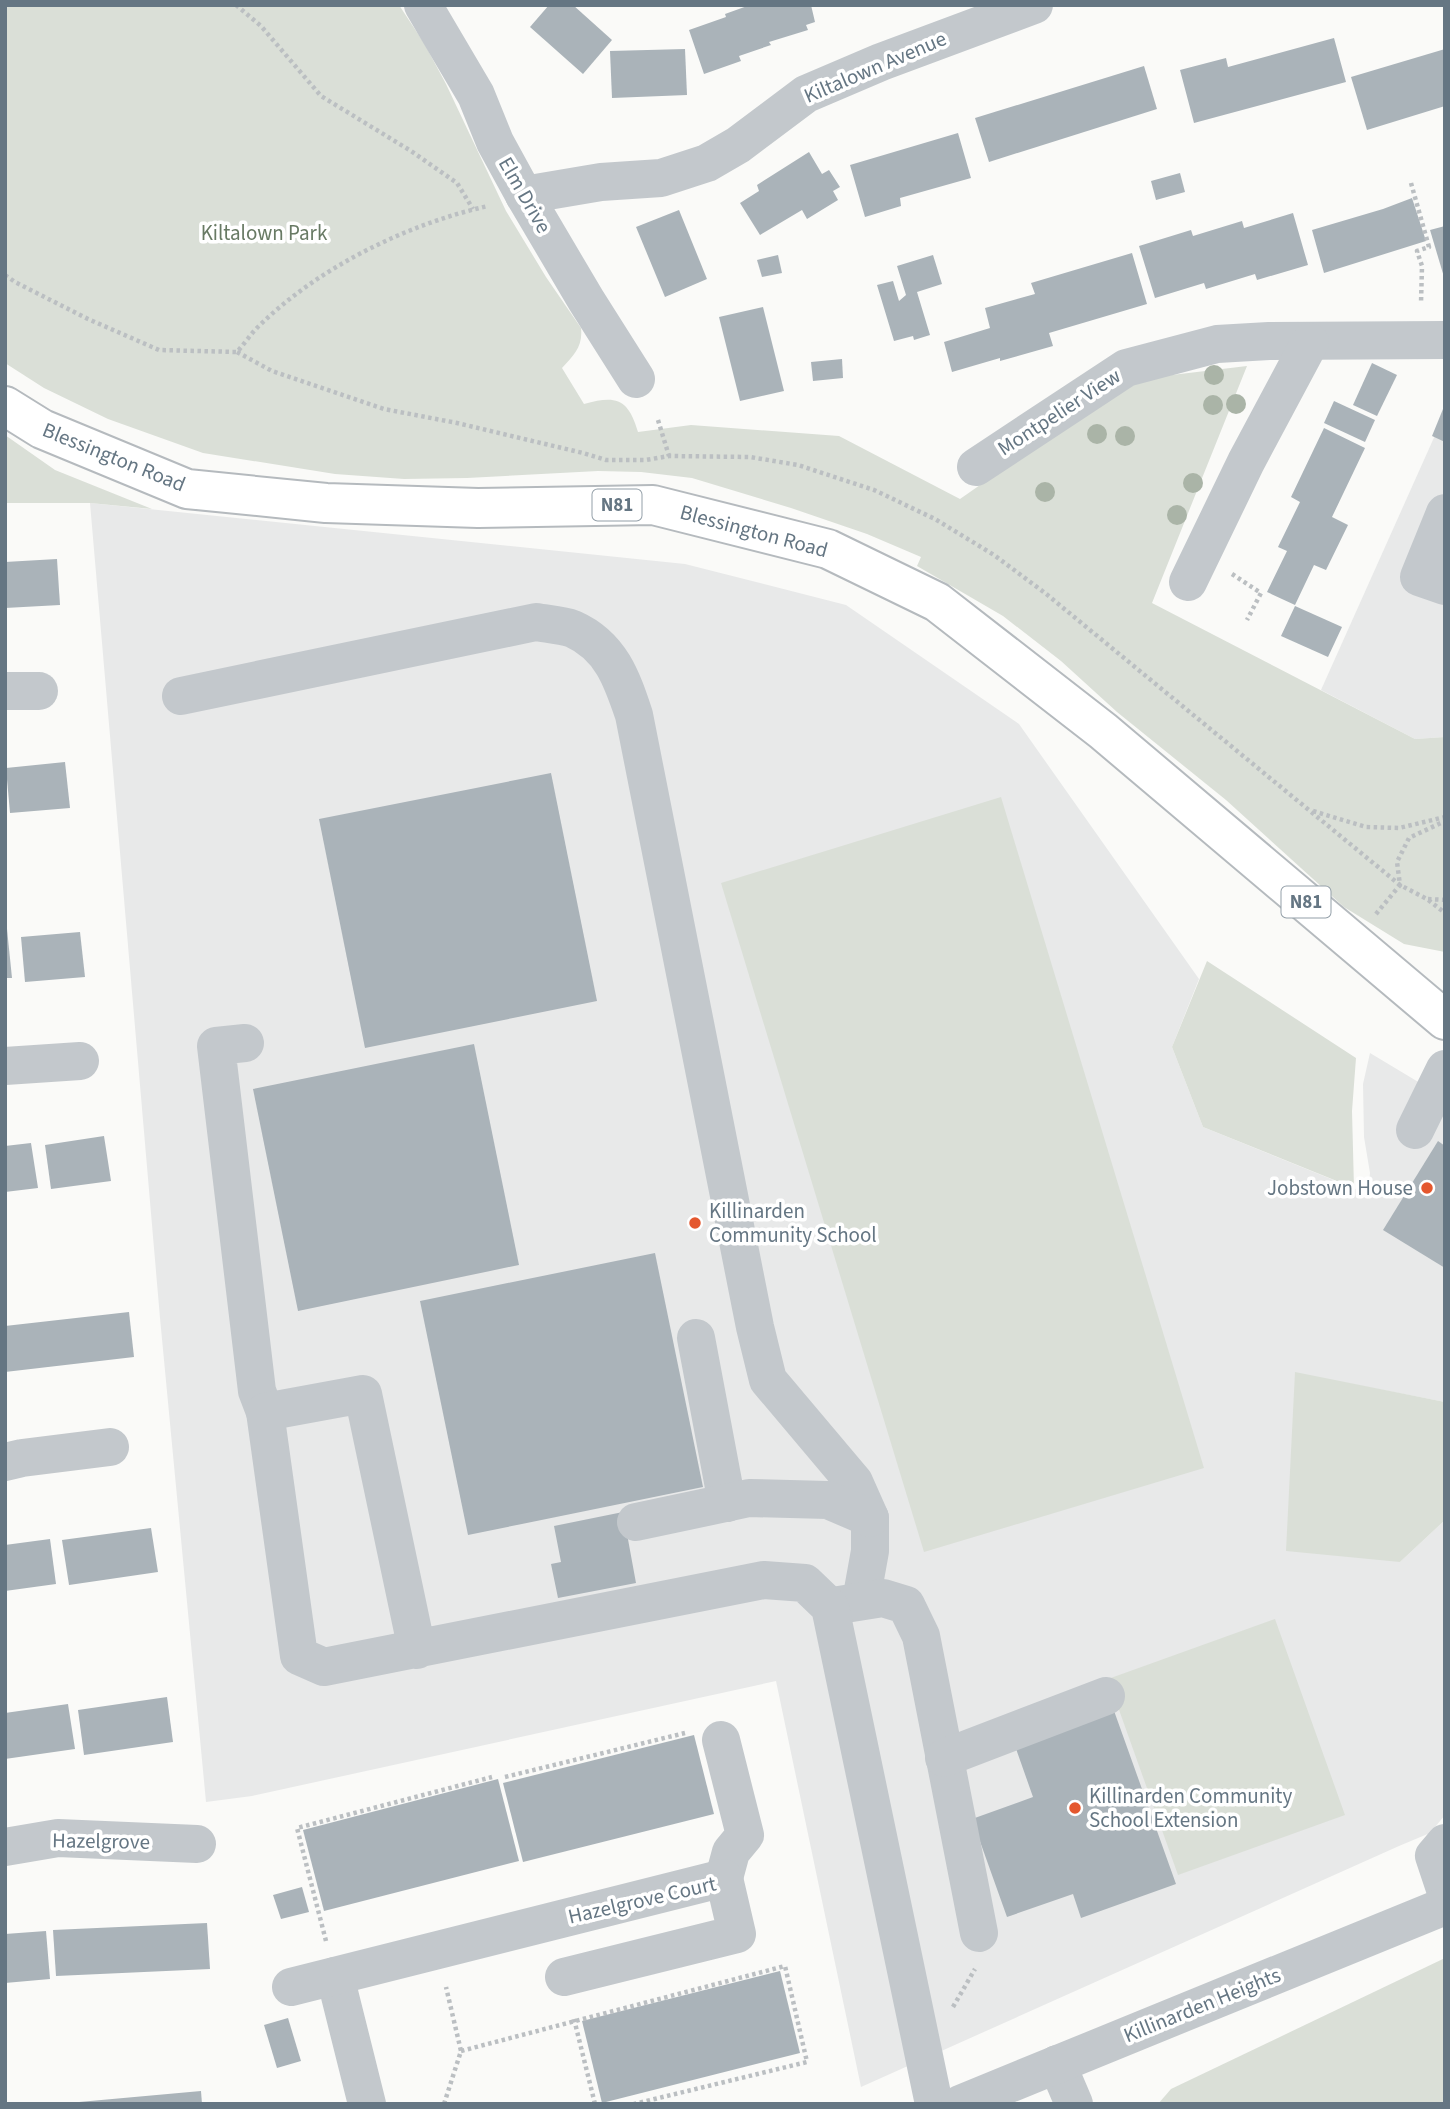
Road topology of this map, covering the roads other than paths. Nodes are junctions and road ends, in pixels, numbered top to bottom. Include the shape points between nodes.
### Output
1 (423, 5) edge
2 (1034, 5) edge
3 (524, 195) junction
4 (1445, 340) edge
5 (1310, 342) junction
6 (636, 379) dead end
7 (5, 406) edge
8 (976, 467) dead end
9 (1445, 513) edge
10 (1188, 582) dead end
11 (1445, 586) edge
12 (181, 696) dead end
13 (1445, 1020) edge
14 (245, 1044) dead end
15 (80, 1061) dead end
16 (5, 1066) edge
17 (1445, 1069) edge
18 (1415, 1130) dead end
19 (696, 1338) dead end
20 (265, 1412) junction
21 (110, 1447) dead end
22 (5, 1462) edge
23 (727, 1503) junction
24 (870, 1518) junction
25 (636, 1522) dead end
26 (845, 1604) junction
27 (417, 1650) junction
28 (1106, 1696) dead end
29 (707, 1735) road end
30 (944, 1758) junction
31 (1445, 1843) edge
32 (197, 1844) dead end
33 (5, 1847) edge
34 (724, 1878) junction
35 (1445, 1889) edge
36 (1445, 1906) edge
37 (979, 1933) road end
38 (335, 1976) junction
39 (564, 1977) dead end
40 (291, 1987) dead end
41 (1058, 2064) junction
42 (367, 2104) edge
43 (934, 2104) edge
44 (960, 2104) edge
45 (1074, 2104) edge

1 - 3 street, Elm Drive via 476,95
2 - 3 street, Kiltalown Avenue via 806,94 706,163 661,178
3 - 6 street, Elm Drive
4 - 5 street, Montpelier View
5 - 8 street, Montpelier View via 1217,344 1126,368
5 - 10 street
7 - 13 main road, Blessington Road / N81 via 42,429 187,489 326,503 478,508 653,505 828,549 937,602 1103,731
9 - 11 street via 1419,577
12 - 24 street via 536,622 573,629 603,648 621,675 634,715 768,1380 854,1482
14 - 20 street via 216,1046 257,1391
15 - 16 street
17 - 18 street
19 - 23 street
20 - 27 street via 363,1394
20 - 27 street via 299,1656 324,1667
21 - 22 street
23 - 24 street via 749,1498 828,1500
23 - 25 street
24 - 26 street via 870,1551
26 - 27 street via 805,1583 764,1580
26 - 30 street via 883,1598 906,1605 921,1636
26 - 43 street
28 - 30 street
29 - 34 street via 745,1835 731,1852
30 - 37 street
31 - 35 street via 1433,1856
32 - 33 street, Hazelgrove via 58,1838
34 - 38 street, Hazelgrove Court
34 - 39 street, Hazelgrove Court via 737,1934
36 - 41 street, Killinarden Heights
38 - 40 street, Hazelgrove Court
38 - 42 street
41 - 44 street, Killinarden Heights
41 - 45 street

